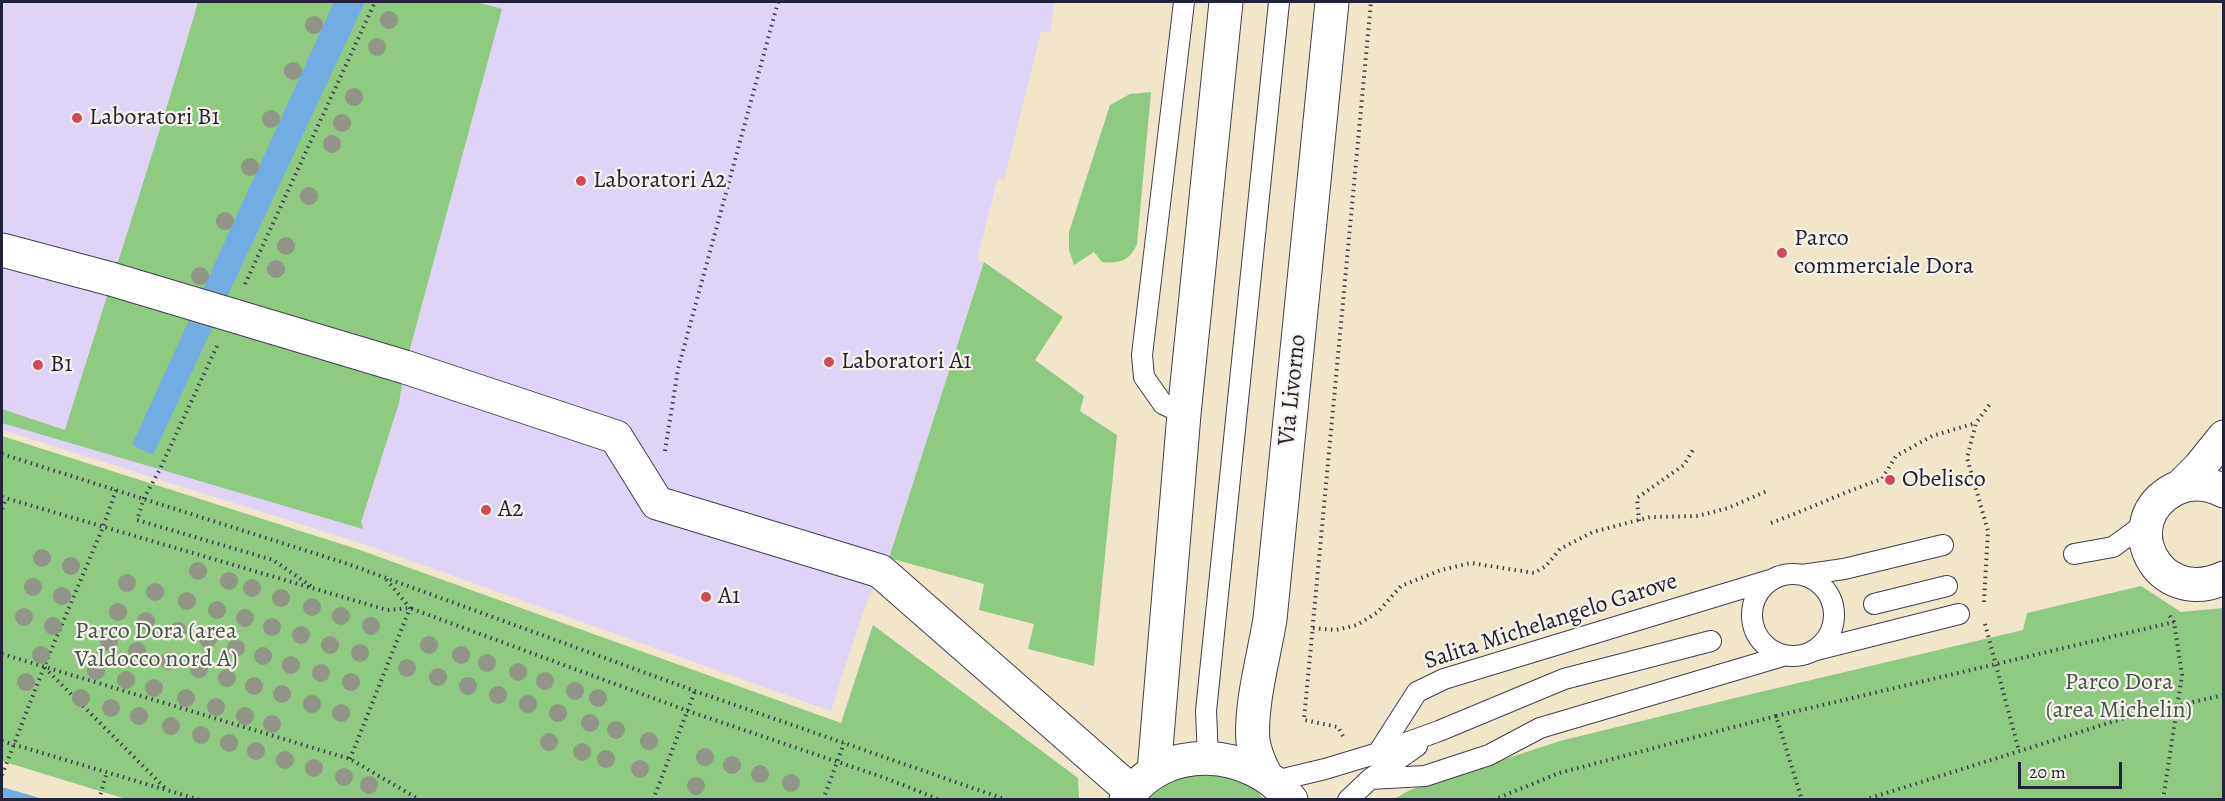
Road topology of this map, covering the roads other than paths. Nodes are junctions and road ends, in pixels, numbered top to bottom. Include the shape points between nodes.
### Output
1 (1184, 2) edge
2 (1226, 2) edge
3 (1279, 2) edge
4 (1332, 2) edge
5 (2, 250) edge
6 (1184, 414) junction
7 (2223, 437) edge
8 (2181, 486) junction
9 (2223, 491) edge
10 (2147, 522) junction
11 (1943, 544) dead end
12 (2113, 547) junction
13 (2074, 554) dead end
14 (2150, 556) junction
15 (1802, 575) junction
16 (2223, 578) edge
17 (1770, 580) junction
18 (1947, 586) dead end
19 (1874, 604) dead end
20 (1959, 614) dead end
21 (1711, 641) dead end
22 (1816, 650) junction
23 (1783, 656) junction
24 (1439, 731) junction
25 (1378, 753) junction
26 (1208, 757) junction
27 (1370, 779) junction
28 (1277, 786) edge
29 (1137, 788) edge
30 (1348, 800) edge

1 - 6 lane via 1142,355 1144,377 1162,404
2 - 6 main road
3 - 26 lane via 1206,711
4 - 28 main road, Via Livorno via 1270,619 1254,714 1253,742 1258,760
5 - 29 main road, bridge via 405,367 616,437 657,503 880,571
6 - 29 main road
7 - 8 main road
8 - 9 main road via 2198,483
8 - 10 main road via 2154,506
10 - 12 lane
10 - 14 main road
11 - 15 lane, Salita Michelangelo Garove via 1844,569
12 - 13 lane
12 - 14 lane
14 - 16 main road via 2160,570 2190,585 2207,585
15 - 17 lane, Salita Michelangelo Garove
15 - 22 lane via 1815,580 1832,601 1832,628
17 - 23 lane via 1753,602 1753,629 1770,651
17 - 25 lane, Salita Michelangelo Garove via 1444,679 1417,692
18 - 19 lane
20 - 22 lane
21 - 24 lane via 1564,679
22 - 23 lane
23 - 27 lane via 1540,728 1489,755 1425,776
24 - 25 lane
24 - 27 lane
25 - 28 lane
26 - 28 main road via 1232,760
26 - 29 main road via 1167,764
27 - 30 lane

